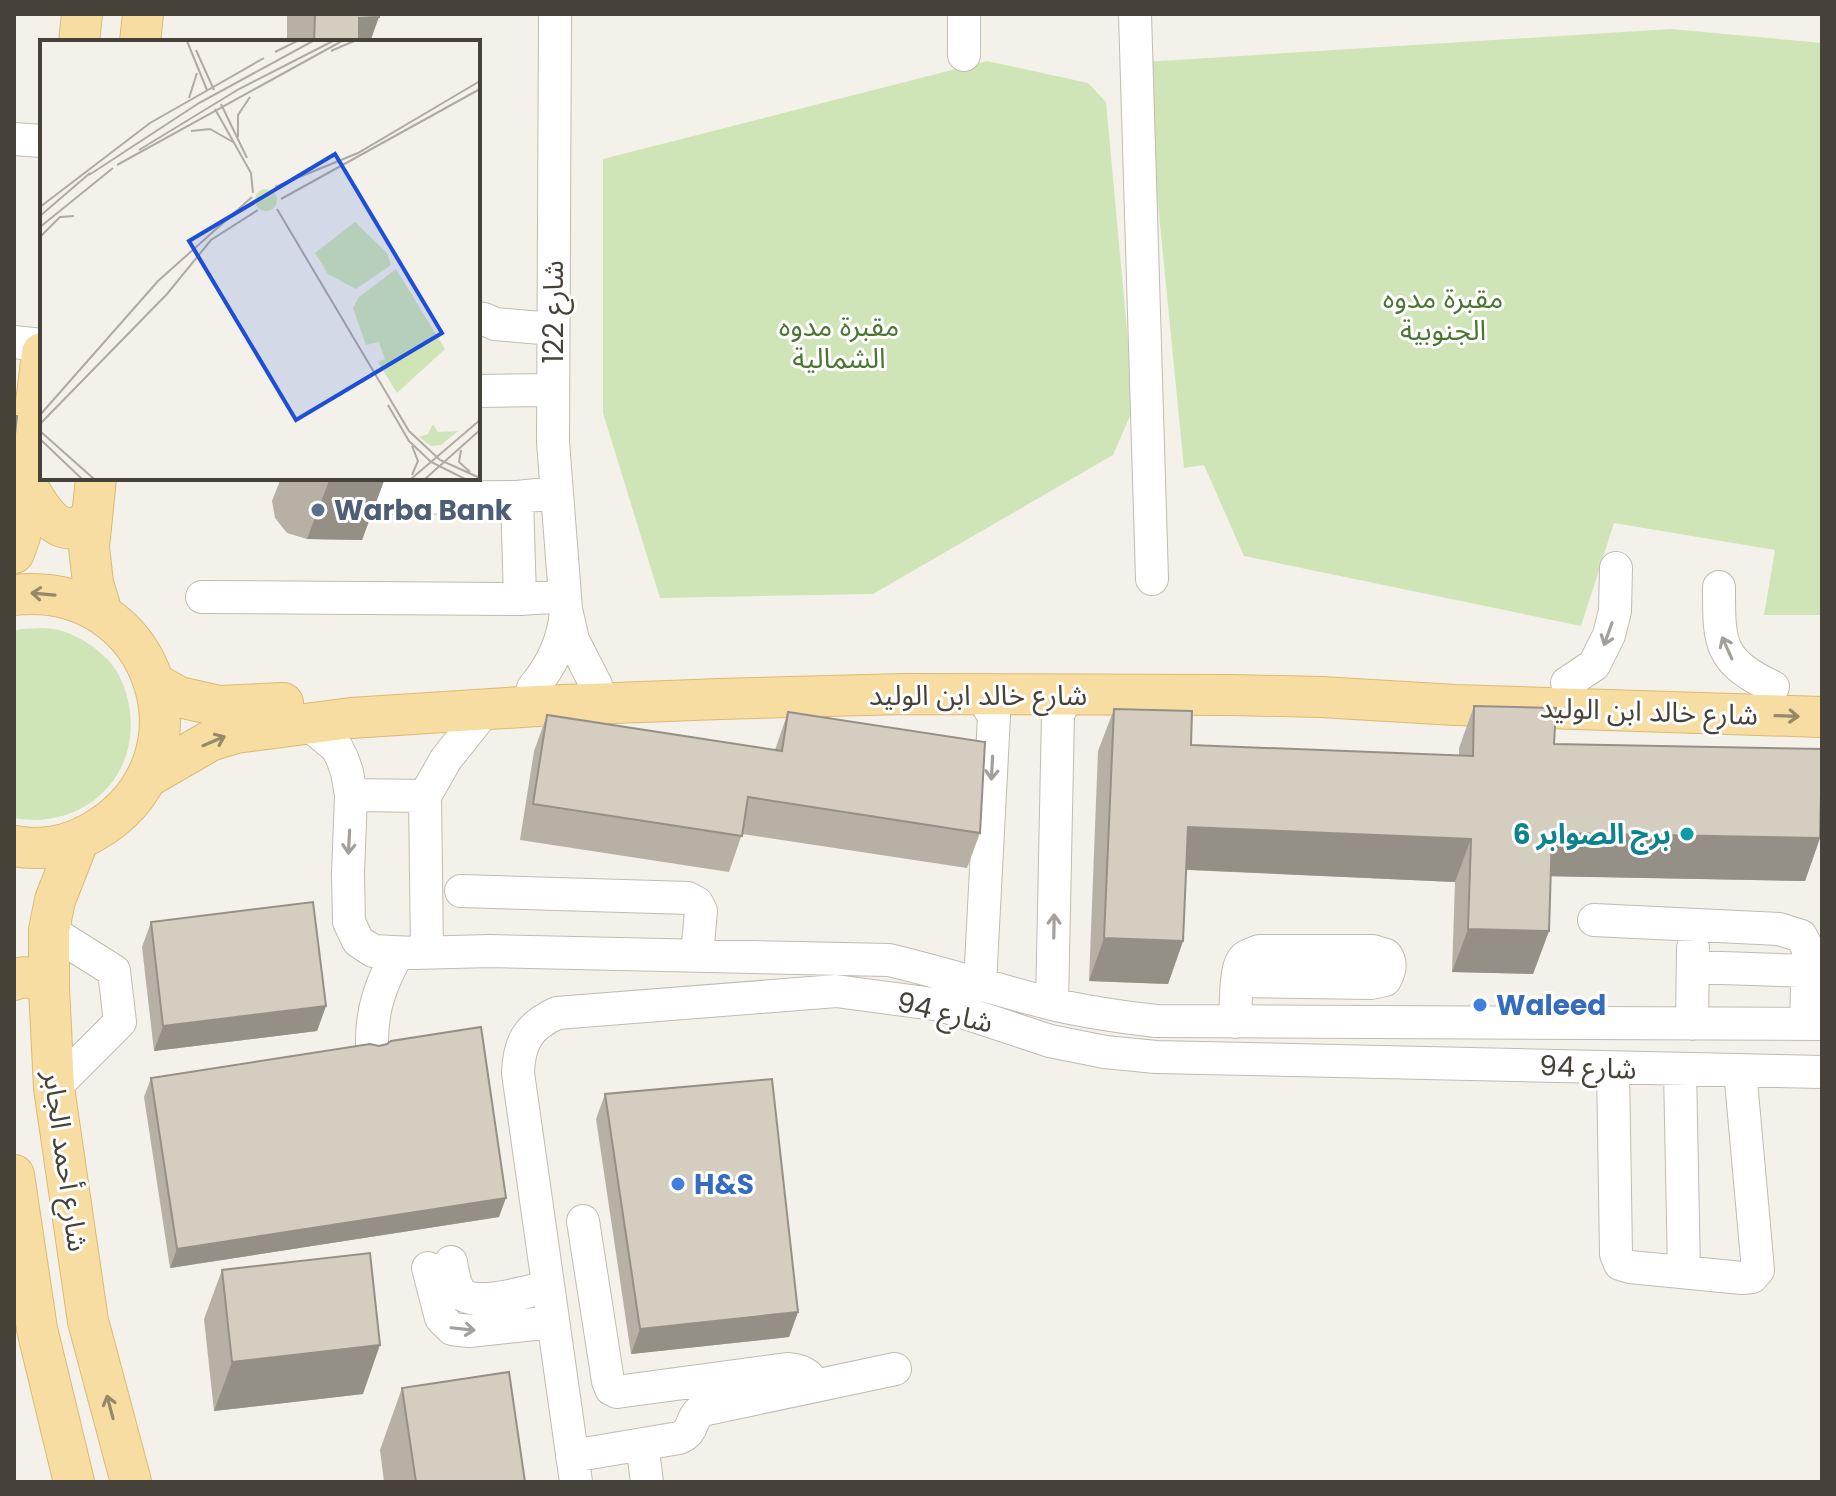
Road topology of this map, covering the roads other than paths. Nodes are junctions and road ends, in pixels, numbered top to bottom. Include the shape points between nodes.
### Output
1 (82, 14) edge
2 (143, 14) edge
3 (555, 14) edge
4 (964, 14) edge
5 (1135, 14) edge
6 (79, 40) edge
7 (140, 40) edge
8 (964, 55) dead end
9 (14, 139) edge
10 (40, 141) edge
11 (481, 319) edge
12 (552, 320) junction
13 (14, 342) edge
14 (40, 345) edge
15 (40, 369) edge
16 (553, 390) junction
17 (480, 391) edge
18 (96, 480) edge
19 (26, 484) junction
20 (557, 493) junction
21 (517, 497) junction
22 (386, 498) dead end
23 (92, 518) junction
24 (14, 553) edge
25 (1616, 568) dead end
26 (1152, 579) dead end
27 (1719, 587) dead end
28 (14, 595) edge
29 (202, 597) dead end
30 (520, 599) junction
31 (565, 602) junction
32 (102, 613) junction
33 (154, 683) junction
34 (1567, 683) junction
35 (596, 685) junction
36 (1773, 687) junction
37 (533, 688) junction
38 (1822, 689) edge
39 (980, 694) junction
40 (1069, 694) junction
41 (486, 709) junction
42 (1822, 717) edge
43 (308, 724) junction
44 (146, 778) junction
45 (351, 795) junction
46 (425, 796) junction
47 (79, 839) junction
48 (14, 846) edge
49 (461, 891) dead end
50 (1594, 920) dead end
51 (1694, 925) junction
52 (49, 930) junction
53 (413, 952) junction
54 (697, 955) junction
55 (1693, 967) junction
56 (1808, 971) junction
57 (1238, 981) dead end
58 (32, 984) edge
59 (980, 984) junction
60 (1052, 1004) junction
61 (1235, 1022) junction
62 (1539, 1024) junction
63 (1692, 1024) junction
64 (1814, 1024) edge
65 (380, 1044) edge
66 (1540, 1066) junction
67 (1613, 1068) junction
68 (1680, 1069) junction
69 (1740, 1070) junction
70 (1822, 1072) edge
71 (54, 1088) junction
72 (14, 1175) edge
73 (583, 1221) dead end
74 (1684, 1272) junction
75 (548, 1287) junction
76 (553, 1322) junction
77 (26, 1333) edge
78 (895, 1369) dead end
79 (815, 1386) junction
80 (642, 1444) junction
81 (574, 1469) edge
82 (74, 1482) edge
83 (131, 1482) edge
84 (647, 1482) edge

1 - 6 main road
2 - 7 main road
3 - 12 street, شارع 122
4 - 8 street
5 - 26 street
9 - 10 street
11 - 12 street via 500,312
12 - 16 street, شارع 122
13 - 14 street
15 - 19 main road
16 - 17 street
16 - 20 street, شارع 122
18 - 23 main road
19 - 23 main road via 43,512 60,525 73,528
19 - 24 main road
20 - 21 street
20 - 31 street, شارع 122
21 - 22 street
21 - 30 street
23 - 32 main road via 89,547
25 -> 34 street via 1609,635 1594,665
36 -> 27 street via 1750,676 1723,645
32 -> 28 main road via 56,595
29 - 30 street
30 - 31 street
31 - 35 street, شارع 122 via 573,640
31 - 37 street, شارع 122 via 559,646
32 - 33 main road via 134,643
33 - 37 main road, شارع خالد ابن الوليد via 179,697 219,706
33 - 44 main road via 158,741
34 - 35 main road, شارع خالد ابن الوليد via 946,671
34 - 36 main road, شارع خالد ابن الوليد
35 - 37 main road, شارع خالد ابن الوليد
36 - 38 main road, شارع خالد ابن الوليد
39 - 40 main road, شارع خالد ابن الوليد
39 - 41 main road, شارع خالد ابن الوليد
39 -> 59 street via 994,716
40 -> 42 main road, شارع خالد ابن الوليد via 1321,697
60 -> 40 street via 1058,714
41 - 43 main road, شارع خالد ابن الوليد
41 - 46 street
44 -> 43 main road, شارع خالد ابن الوليد via 210,741
43 - 45 street via 337,748
44 - 47 main road via 106,825
45 - 46 street
45 -> 53 street via 349,922 358,941 373,951
46 - 53 street
47 - 48 main road via 52,847
47 - 52 main road, شارع أحمد الجابر
49 - 54 street via 688,898 701,911
50 - 51 street
51 - 55 street
51 - 56 street via 1779,929 1801,936 1808,949
52 - 58 main road, شارع أحمد الجابر
52 - 71 street via 114,971 120,1022
53 - 54 street
53 - 65 street via 384,979 375,1005
54 - 59 street via 889,960
55 - 56 street
55 - 63 street
56 - 64 street
57 - 61 street
58 - 71 main road, شارع أحمد الجابر
59 - 60 street
60 - 61 street via 1156,1021
61 - 62 street
62 - 63 street
62 - 66 street
63 - 64 street
66 - 67 street, شارع 94
66 - 75 street, شارع 94 via 1105,1052 1050,1041 941,1005 836,991 557,1013 527,1034 518,1073
67 - 68 street, شارع 94
67 - 74 street via 1616,1254 1620,1264 1630,1267
68 - 69 street, شارع 94
68 - 74 street
69 - 70 street, شارع 94
69 - 74 street via 1758,1270 1742,1278
83 -> 71 main road, شارع أحمد الجابر via 88,1321
72 - 77 main road, شارع أحمد الجابر
73 - 79 street via 611,1389 787,1369 805,1373
75 - 76 street, شارع 94
75 -> 76 street via 475,1300 461,1293 440,1265 441,1318 452,1329 469,1331
76 - 81 street, شارع 94
77 - 82 main road, شارع أحمد الجابر
78 - 79 street
79 - 80 street via 702,1410 684,1436
80 - 81 street
80 - 84 street

